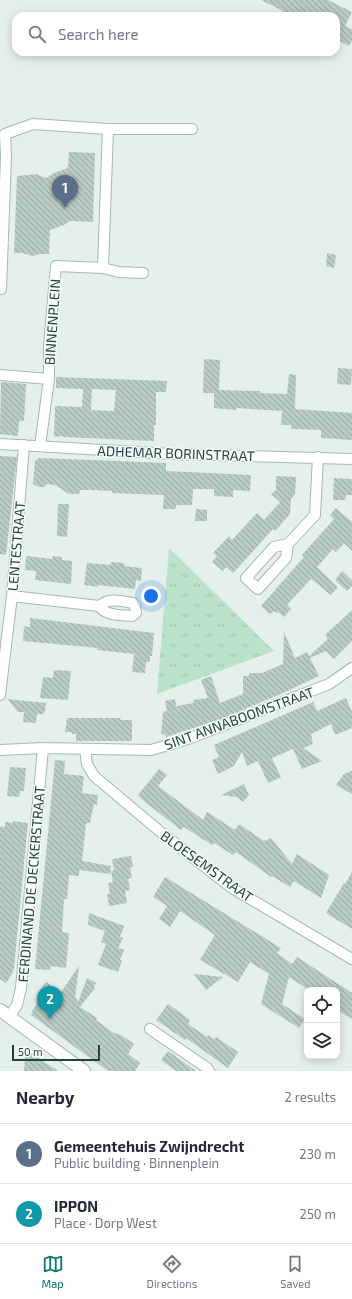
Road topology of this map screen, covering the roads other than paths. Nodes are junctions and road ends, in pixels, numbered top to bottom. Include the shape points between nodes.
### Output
1 (108, 129) junction
2 (192, 129) dead end
3 (103, 268) junction
4 (144, 273) dead end
5 (1, 289) dead end
6 (0, 375) edge
7 (49, 378) junction
8 (0, 444) edge
9 (24, 445) junction
10 (40, 446) junction
11 (318, 457) junction
12 (352, 459) edge
13 (288, 544) junction
14 (12, 596) junction
15 (99, 606) dead end
16 (352, 668) edge
17 (0, 695) edge
18 (43, 748) junction
19 (85, 749) junction
20 (0, 750) edge
21 (352, 959) edge
22 (5, 1013) edge
23 (150, 1029) dead end
24 (84, 1071) edge
25 (209, 1071) edge

1 - 2 street
1 - 3 street
1 - 5 street via 33,124 5,134
3 - 4 street via 119,272
3 - 7 street, BINNENPLEIN via 56,266
6 - 7 street, BINNENPLEIN
7 - 10 street, BINNENPLEIN
8 - 9 street, ADHEMAR BORINSTRAAT
9 - 10 street, ADHEMAR BORINSTRAAT
9 - 14 street, LENTESTRAAT
10 - 11 street, ADHEMAR BORINSTRAAT via 172,454
11 - 12 street, ADHEMAR BORINSTRAAT
11 - 13 street via 315,515
13 - 13 street via 274,547 246,578 258,589 286,558
14 - 15 street
14 - 17 street, LENTESTRAAT
16 - 19 street, SINT ANNABOOMSTRAAT via 329,684 188,739 150,750
18 - 19 street, SINT ANNABOOMSTRAAT
18 - 20 street, SINT ANNABOOMSTRAAT
18 - 22 street, FERDINAND DE DECKERSTRAAT via 21,988 17,1005
19 - 21 street, BLOESEMSTRAAT via 87,764 94,776 185,852 232,888
22 - 24 main road
23 - 25 street

